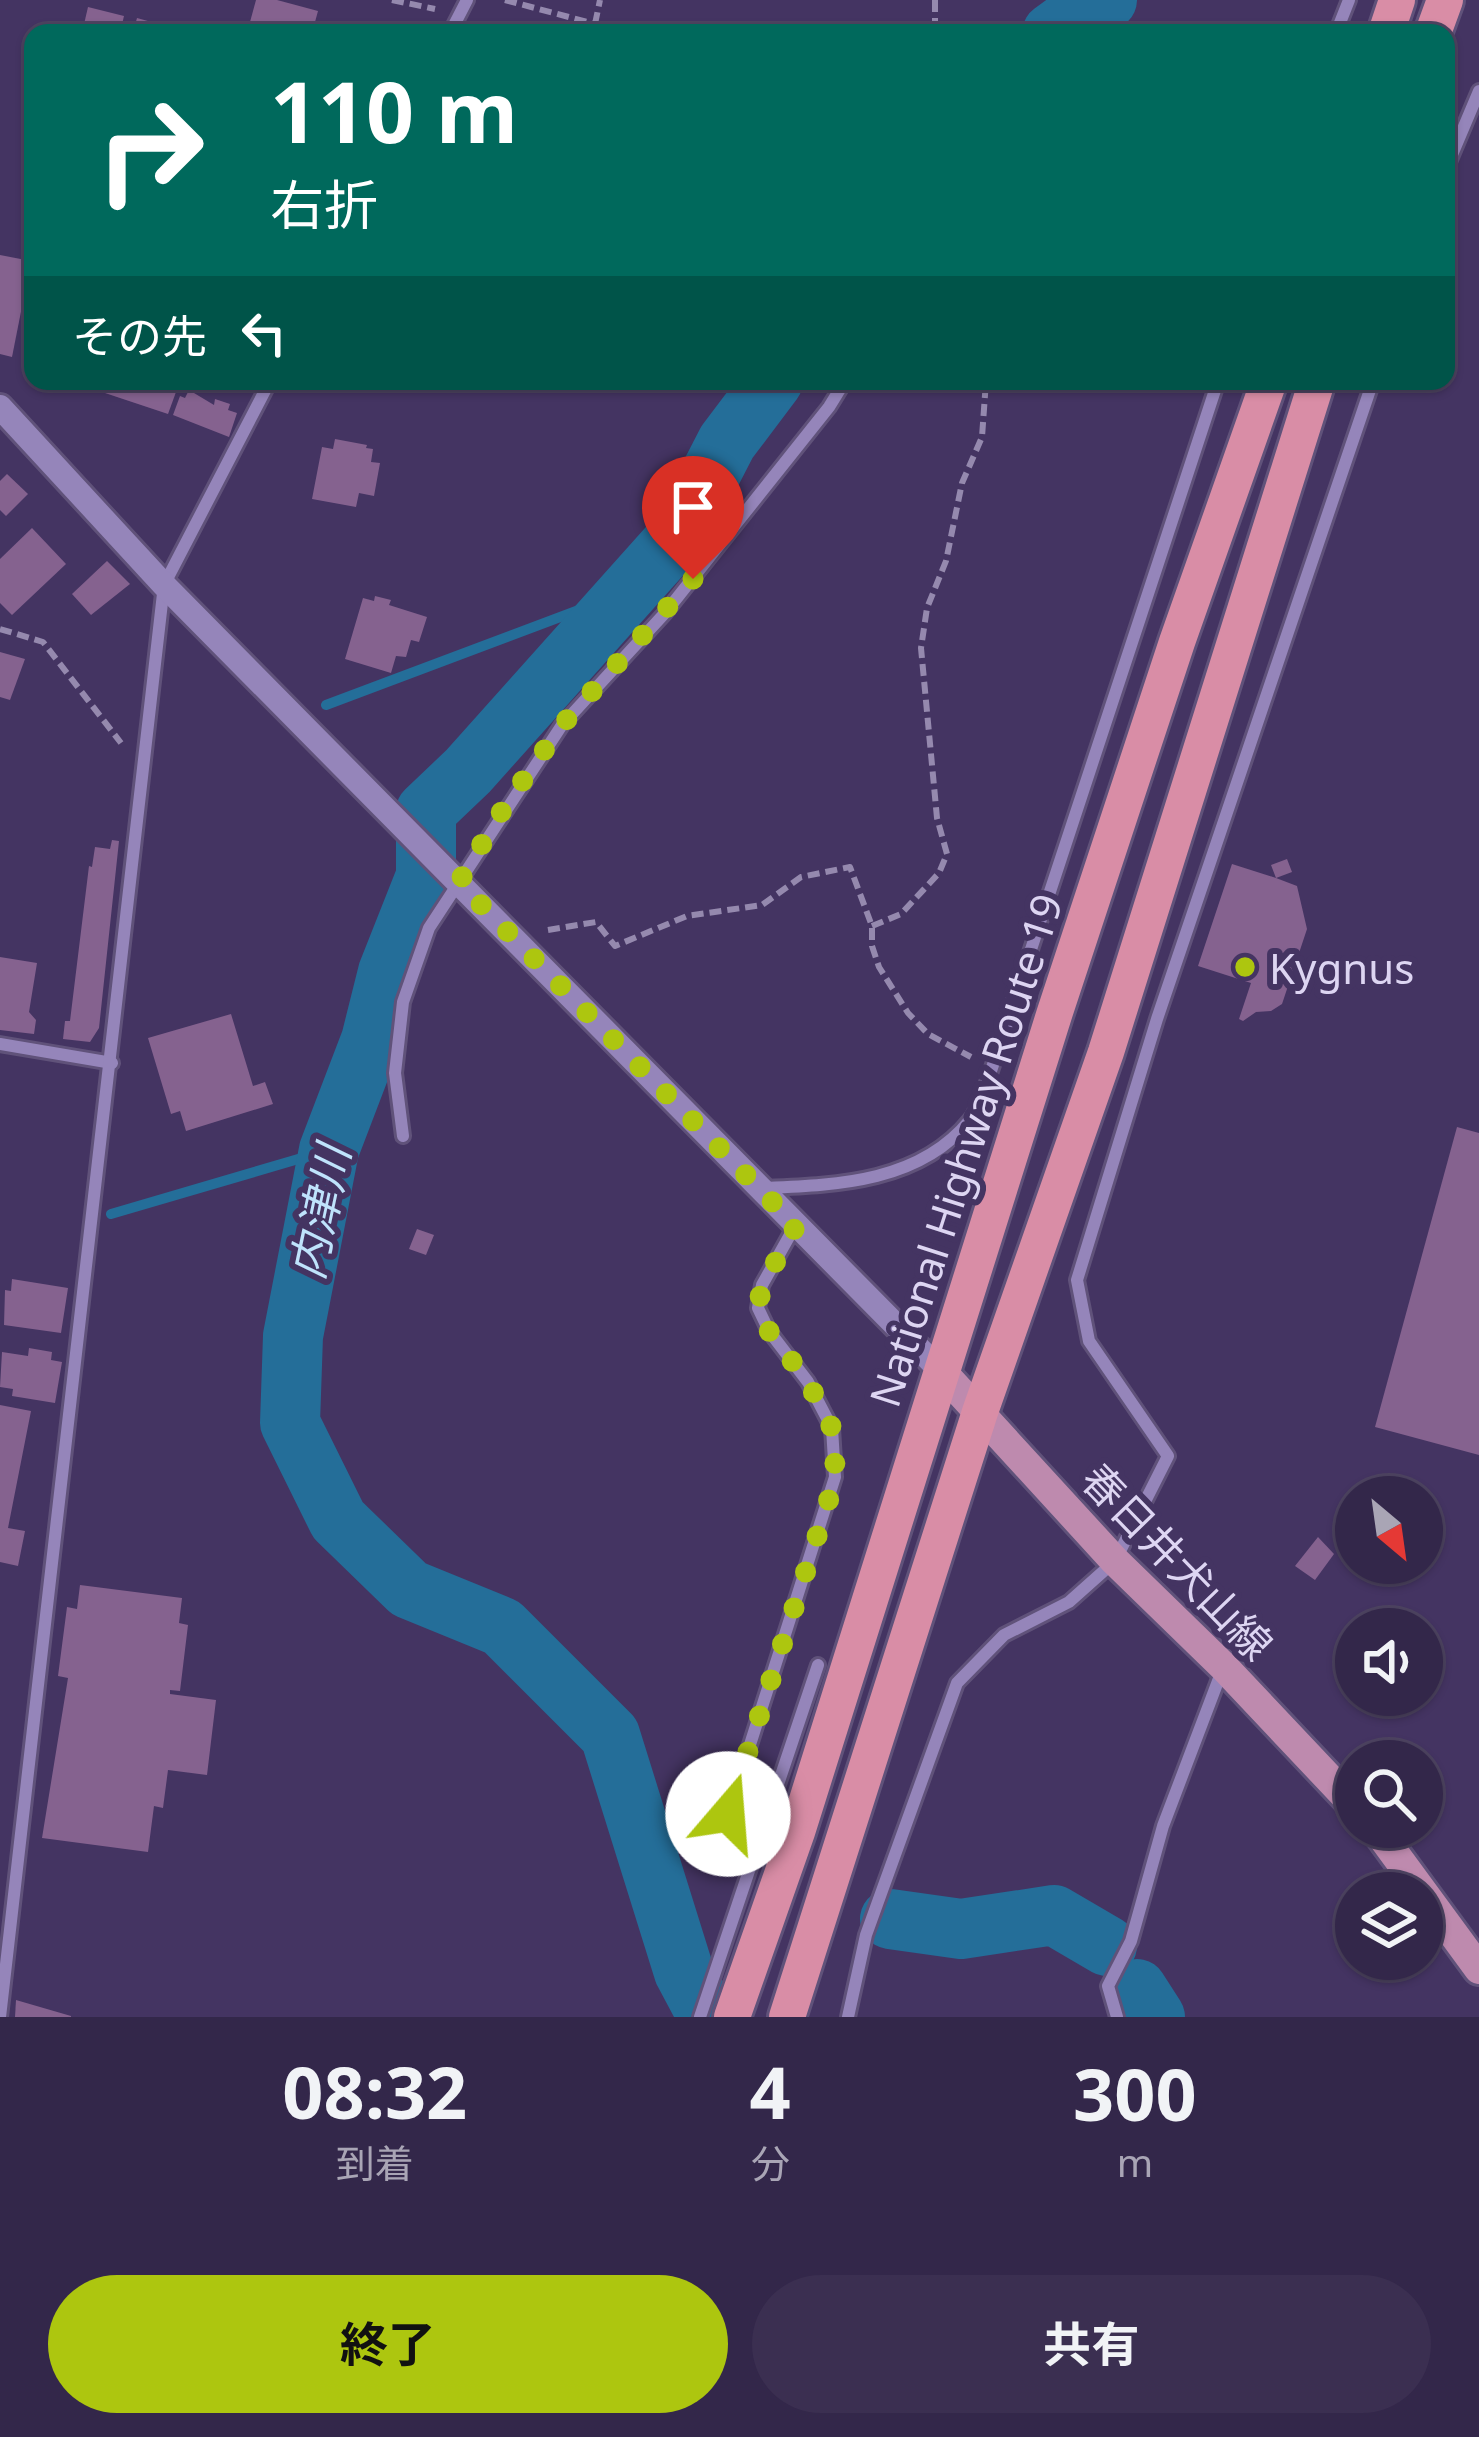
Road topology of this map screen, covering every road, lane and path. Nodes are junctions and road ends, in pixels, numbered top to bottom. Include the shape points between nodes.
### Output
1 (392, 0) edge
2 (467, 0) edge
3 (505, 0) edge
4 (600, 0) edge
5 (433, 4) edge
6 (460, 14) junction
7 (595, 23) joint
8 (455, 24) edge
9 (1479, 91) edge
10 (1455, 148) edge
11 (265, 390) edge
12 (839, 390) edge
13 (985, 390) edge
14 (1215, 390) edge
15 (1266, 390) edge
16 (1314, 390) edge
17 (1370, 390) edge
18 (0, 406) edge
19 (164, 585) junction
20 (0, 629) edge
21 (142, 769) junction
22 (458, 881) junction
23 (872, 926) junction
24 (519, 944) junction
25 (0, 1044) edge
26 (112, 1063) junction
27 (989, 1077) junction
28 (403, 1136) dead end
29 (758, 1189) junction
30 (796, 1226) junction
31 (942, 1372) junction
32 (980, 1412) junction
33 (1115, 1561) junction
34 (818, 1665) dead end
35 (1224, 1667) junction
36 (1335, 1785) edge
37 (1390, 1848) edge
38 (715, 1855) dead end
39 (1479, 1969) edge
40 (788, 2015) edge
41 (0, 2017) edge
42 (700, 2017) edge
43 (732, 2017) edge
44 (848, 2017) edge
45 (1118, 2017) edge

1 - 5 path
2 - 6 street
3 - 7 path
4 - 7 path
5 - 6 path
6 - 8 street
9 - 10 street
11 - 19 street
12 - 22 street via 665,613 562,725
13 - 23 path via 982,437 962,483 921,648 946,854 939,874 901,914
14 - 27 street
15 - 31 highway, National Highway Route 19
16 - 32 highway via 1106,1052
17 - 33 street via 1077,1280 1089,1341 1168,1456
18 - 19 street
19 - 21 street
19 - 22 street
20 - 21 path via 43,642
21 - 26 street
22 - 24 street
22 - 28 street via 429,928 403,1002 395,1073
23 - 24 path via 850,867 801,877 762,905 687,916 614,946 596,922 534,933
23 - 27 path via 879,967 908,1013
24 - 29 street
25 - 26 street
26 - 41 street
27 - 29 street via 972,1118 931,1154 884,1176
29 - 30 street
30 - 31 street
30 - 38 street via 758,1308 832,1428 836,1477
31 - 32 main road, 春日井犬山線
31 - 43 highway, National Highway Route 19
32 - 33 main road, 春日井犬山線
32 - 40 highway
33 - 35 main road, 春日井犬山線
33 - 44 street via 1069,1602 1004,1635 957,1683 866,1935
34 - 42 street
35 - 36 main road, 春日井犬山線
35 - 45 street via 1162,1826 1131,1941 1108,1986
37 - 39 main road

